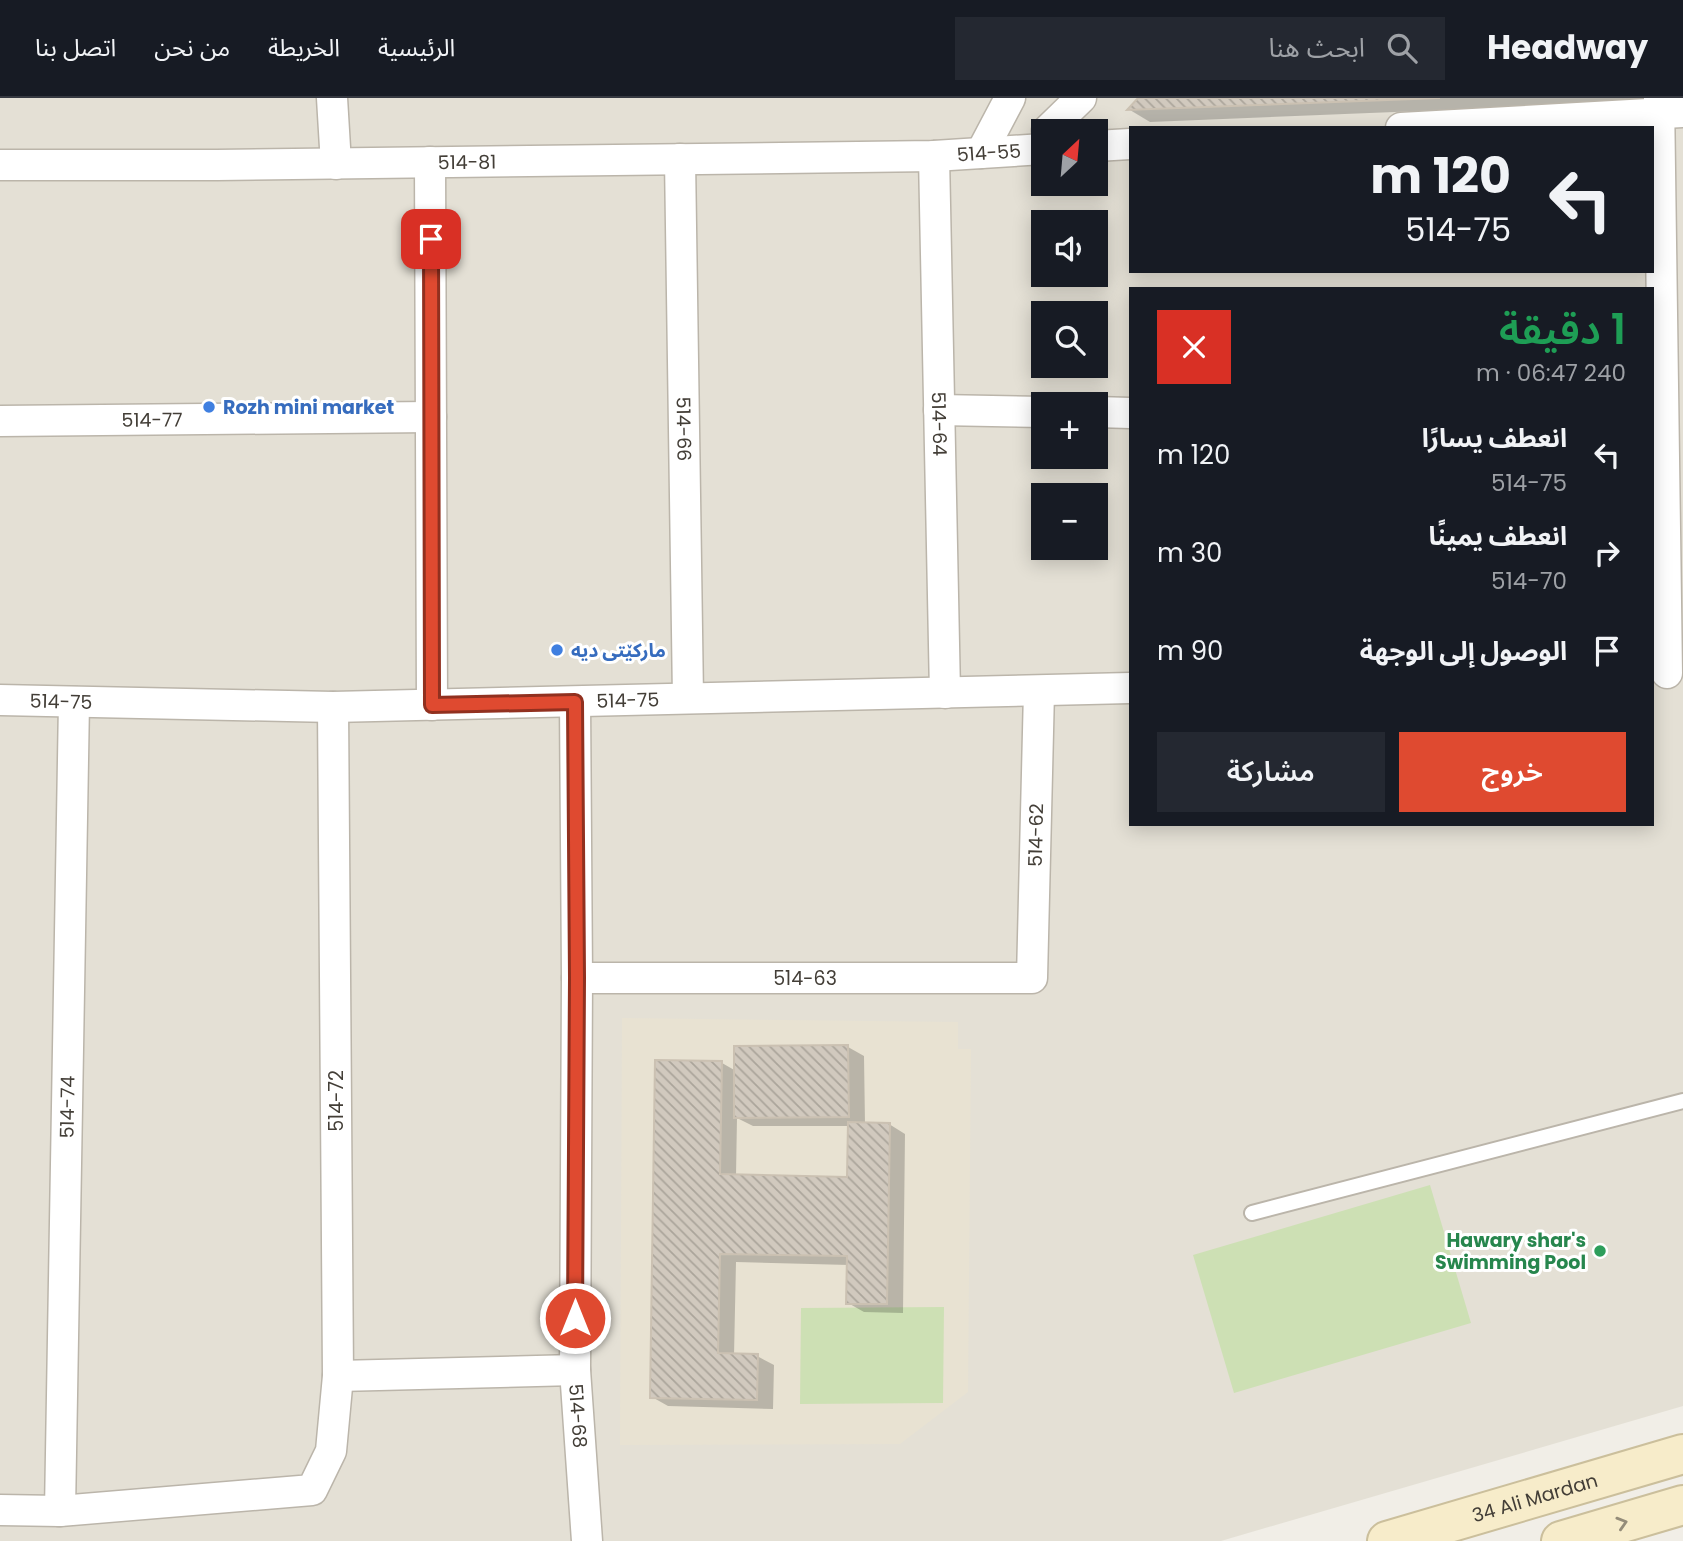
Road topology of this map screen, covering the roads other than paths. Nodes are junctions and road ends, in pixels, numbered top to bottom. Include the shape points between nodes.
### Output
1 (332, 98) edge
2 (1010, 98) edge
3 (1081, 98) edge
4 (1667, 107) edge
5 (1061, 119) edge
6 (1426, 126) edge
7 (1031, 143) edge
8 (1129, 144) edge
9 (1108, 145) edge
10 (981, 153) junction
11 (934, 156) junction
12 (680, 159) junction
13 (430, 162) junction
14 (336, 164) junction
15 (0, 165) edge
16 (939, 410) junction
17 (1031, 412) edge
18 (1108, 412) edge
19 (1129, 413) edge
20 (431, 418) junction
21 (1658, 419) edge
22 (0, 421) edge
23 (1667, 673) edge
24 (1129, 688) edge
25 (1039, 691) junction
26 (944, 692) junction
27 (688, 698) junction
28 (0, 700) edge
29 (74, 702) junction
30 (575, 702) junction
31 (432, 705) junction
32 (333, 707) junction
33 (577, 978) junction
34 (1032, 978) joint
35 (1683, 1101) edge
36 (1252, 1213) dead end
37 (575, 1370) junction
38 (338, 1376) junction
39 (1683, 1454) edge
40 (1683, 1505) edge
41 (0, 1510) edge
42 (60, 1511) junction
43 (587, 1541) edge
44 (1387, 1541) edge
45 (1561, 1541) edge

1 - 14 street
2 - 10 street
3 - 5 street
4 - 6 street
4 - 21 street
7 - 10 street, 514-55
8 - 9 street
10 - 11 street, 514-55
11 - 12 street, 514-81
11 - 16 street, 514-64
12 - 13 street, 514-81
12 - 27 street, 514-66
13 - 14 street, 514-81
13 - 20 street
14 - 15 street, 514-81
16 - 17 street
16 - 26 street, 514-64
18 - 19 street
20 - 22 street, 514-77
20 - 31 street
21 - 23 street
24 - 25 street, 514-75
25 - 26 street, 514-75
25 - 34 street, 514-62
26 - 27 street, 514-75
27 - 30 street, 514-75
28 - 29 street, 514-75
29 - 32 street, 514-75
29 - 42 street, 514-74
30 - 31 street, 514-75
30 - 33 street, 514-68
31 - 32 street, 514-75
32 - 38 street, 514-72
33 - 34 street, 514-63
33 - 37 street, 514-68
35 - 36 lane
37 - 38 street
37 - 43 street, 514-68
38 - 42 street, 514-72 via 331,1451 312,1490
39 - 44 main road, 34 Ali Mardan
45 -> 40 main road
41 - 42 street

